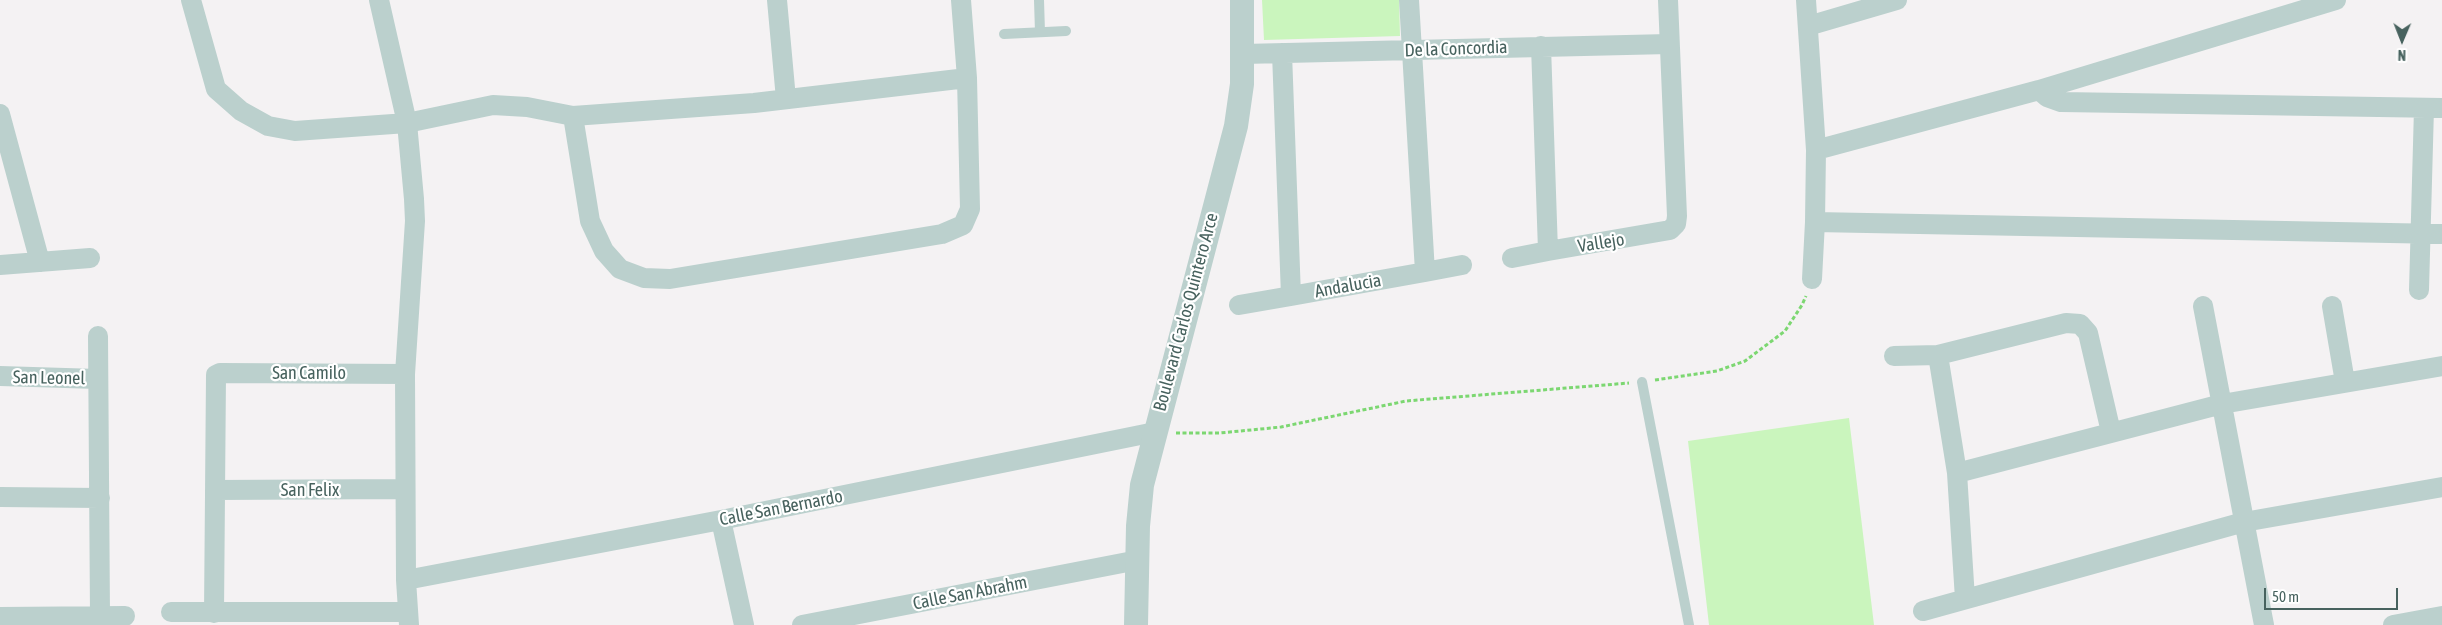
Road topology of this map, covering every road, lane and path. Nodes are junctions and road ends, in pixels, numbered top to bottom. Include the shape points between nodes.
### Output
1 (191, 0) edge
2 (379, 0) edge
3 (777, 0) edge
4 (961, 0) edge
5 (1039, 0) edge
6 (1242, 0) edge
7 (1409, 0) edge
8 (1668, 0) edge
9 (1806, 0) edge
10 (1896, 0) edge
11 (2336, 0) edge
12 (1808, 26) junction
13 (1066, 31) dead end
14 (1040, 32) junction
15 (1004, 34) dead end
16 (1669, 44) junction
17 (1541, 46) junction
18 (1411, 51) junction
19 (1282, 53) junction
20 (1243, 54) junction
21 (967, 78) junction
22 (2039, 90) junction
23 (786, 99) junction
24 (2433, 108) edge
25 (0, 114) edge
26 (573, 116) junction
27 (407, 123) junction
28 (1816, 150) junction
29 (1815, 222) junction
30 (2420, 234) junction
31 (2442, 234) edge
32 (1548, 251) junction
33 (90, 258) dead end
34 (1512, 258) dead end
35 (40, 262) junction
36 (0, 265) edge
37 (1462, 266) dead end
38 (1425, 272) junction
39 (1812, 279) joint
40 (2419, 290) dead end
41 (1291, 296) junction
42 (1239, 305) dead end
43 (2203, 306) dead end
44 (2332, 306) dead end
45 (98, 336) dead end
46 (1938, 355) junction
47 (1894, 356) dead end
48 (2442, 366) edge
49 (405, 374) junction
50 (0, 376) edge
51 (98, 379) junction
52 (1642, 382) junction
53 (2345, 382) junction
54 (2222, 404) junction
55 (1155, 432) junction
56 (2111, 432) junction
57 (1957, 473) junction
58 (2442, 486) edge
59 (215, 490) junction
60 (405, 490) junction
61 (0, 497) edge
62 (100, 498) junction
63 (721, 520) junction
64 (2244, 522) junction
65 (1138, 560) junction
66 (406, 580) junction
67 (1965, 599) junction
68 (1923, 610) dead end
69 (171, 612) dead end
70 (214, 613) junction
71 (100, 616) junction
72 (125, 616) dead end
73 (0, 617) edge
74 (408, 618) edge
75 (2441, 619) edge
76 (744, 625) edge
77 (802, 625) edge
78 (1136, 625) edge
79 (1689, 625) edge
80 (2264, 625) edge
81 (2393, 625) edge

1 - 27 street via 216,89 241,111 268,126 295,131
2 - 27 street
3 - 23 street
4 - 21 street
5 - 14 lane
6 - 20 street, Boulevard Carlos Quintero Arce
7 - 18 street
8 - 16 street
9 - 12 street
10 - 12 street
11 - 22 street
12 - 28 street
13 - 14 lane
14 - 15 lane
16 - 17 street, De la Concordia
16 - 32 street, Vallejo via 1677,216 1673,228
17 - 18 street, De la Concordia
17 - 32 street
18 - 19 street, De la Concordia
18 - 38 street
19 - 20 street, De la Concordia
19 - 41 street, Andalucia
20 - 55 street, Boulevard Carlos Quintero Arce via 1236,126
21 - 23 street
21 - 26 street via 970,209 964,225 942,234 670,279 644,278 620,269 604,251 590,221
22 - 24 street via 2061,102
22 - 28 street
23 - 26 street
24 - 30 street
25 - 35 street
26 - 27 street via 527,107 493,105
27 - 49 street via 414,221
28 - 29 street
29 - 30 street
29 - 39 street
30 - 31 street
30 - 40 street
32 - 34 street
33 - 35 street
35 - 36 street
37 - 38 street, Andalucia
38 - 41 street, Andalucia
39 - 52 path via 1802,306 1785,331 1745,361 1717,371
41 - 42 street
43 - 54 street
44 - 53 street
45 - 51 street
46 - 47 street
46 - 56 street via 2066,323 2080,324 2088,333
46 - 57 street
48 - 53 street
49 - 59 street, San Camilo via 220,373 215,378
49 - 60 street
50 - 51 street, San Leonel
51 - 62 street
52 - 55 path via 1406,400 1281,427 1220,434
52 - 79 lane
53 - 54 street
54 - 56 street
54 - 64 street
55 - 63 street, Calle San Bernardo
55 - 65 street, Boulevard Carlos Quintero Arce via 1142,485
56 - 57 street
57 - 67 street
58 - 64 street
59 - 60 street, San Felix
59 - 70 street
60 - 66 street
61 - 62 street
62 - 71 street
63 - 66 street, Calle San Bernardo
63 - 76 street
64 - 67 street
64 - 80 street
65 - 77 street, Calle San Abrahm
65 - 78 street, Boulevard Carlos Quintero Arce
66 - 74 street
67 - 68 street
69 - 70 street
70 - 74 street
71 - 72 street
71 - 73 street
75 - 81 street

